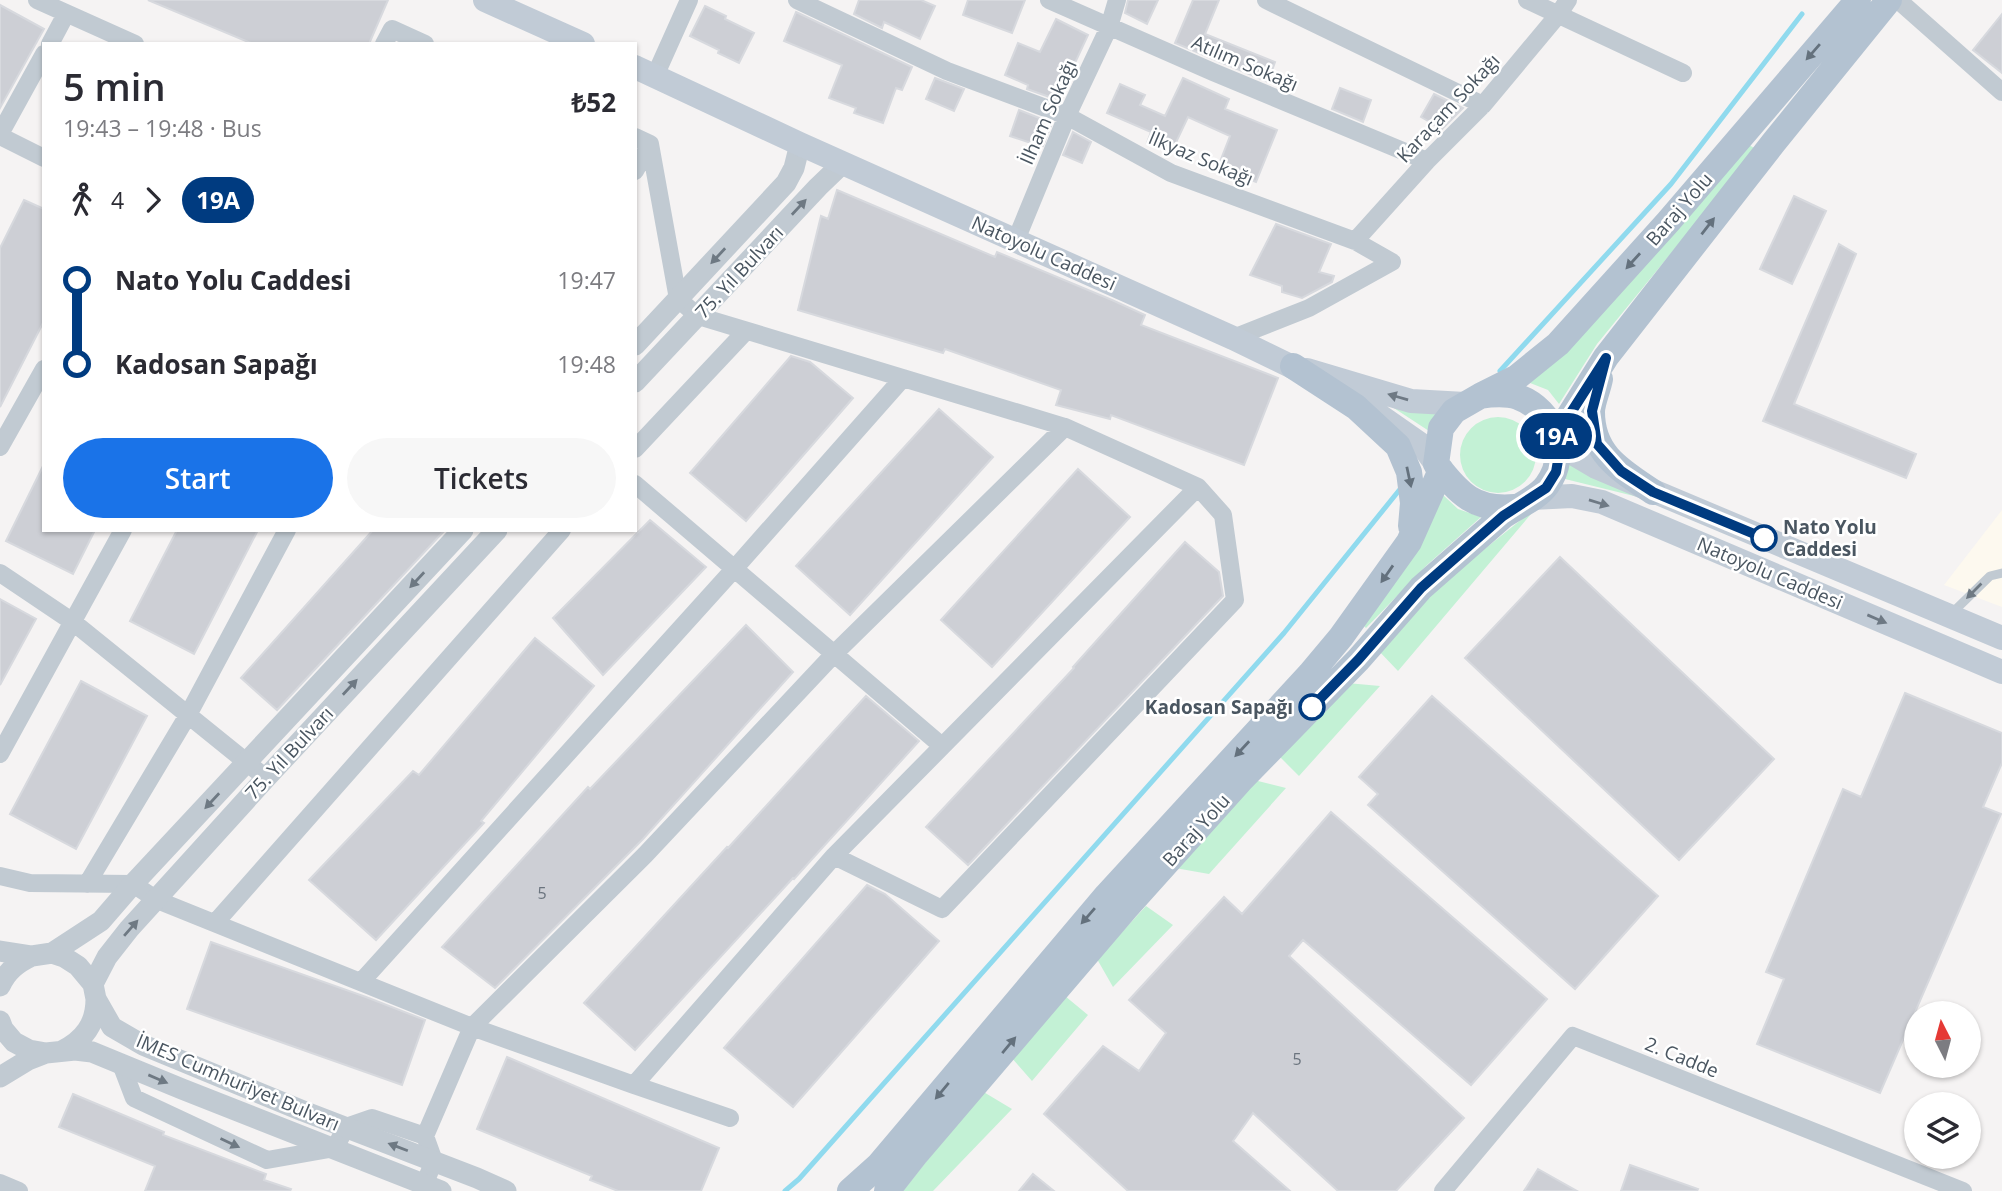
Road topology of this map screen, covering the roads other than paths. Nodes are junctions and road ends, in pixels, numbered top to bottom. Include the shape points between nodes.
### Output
1 (37, 0) edge
2 (485, 0) edge
3 (689, 0) edge
4 (797, 0) edge
5 (1049, 0) edge
6 (1117, 0) edge
7 (1266, 0) edge
8 (1527, 0) edge
9 (1858, 0) edge
10 (1889, 0) edge
11 (1898, 0) edge
12 (1558, 5) edge
13 (66, 14) junction
14 (1109, 27) junction
15 (51, 42) edge
16 (130, 42) edge
17 (385, 42) edge
18 (421, 42) edge
19 (579, 42) edge
20 (42, 58) edge
21 (645, 72) edge
22 (1683, 73) dead end
23 (2002, 92) edge
24 (1483, 105) junction
25 (1067, 116) junction
26 (0, 135) edge
27 (643, 140) edge
28 (800, 144) junction
29 (42, 157) edge
30 (1427, 161) junction
31 (637, 162) edge
32 (844, 163) junction
33 (1016, 240) junction
34 (1355, 241) junction
35 (678, 299) junction
36 (698, 316) junction
37 (746, 331) junction
38 (1233, 338) junction
39 (637, 343) edge
40 (1606, 358) junction
41 (1293, 366) junction
42 (42, 373) edge
43 (903, 378) junction
44 (637, 380) edge
45 (1473, 400) junction
46 (1065, 427) junction
47 (1557, 440) junction
48 (0, 447) edge
49 (637, 447) edge
50 (1438, 467) junction
51 (637, 486) edge
52 (1198, 487) junction
53 (1653, 492) junction
54 (1524, 503) junction
55 (122, 532) edge
56 (286, 532) edge
57 (461, 532) edge
58 (495, 532) edge
59 (560, 532) edge
60 (1409, 542) junction
61 (736, 568) junction
62 (0, 573) edge
63 (2002, 573) edge
64 (1950, 616) junction
65 (73, 622) junction
66 (2002, 638) edge
67 (834, 654) junction
68 (2002, 671) edge
69 (188, 715) junction
70 (942, 746) junction
71 (0, 754) edge
72 (247, 762) junction
73 (266, 778) junction
74 (834, 856) junction
75 (0, 876) edge
76 (87, 884) junction
77 (133, 884) junction
78 (157, 900) junction
79 (215, 923) junction
80 (0, 951) edge
81 (42, 954) junction
82 (361, 982) junction
83 (0, 986) edge
84 (94, 991) junction
85 (0, 1021) edge
86 (472, 1027) junction
87 (54, 1052) junction
88 (121, 1064) junction
89 (0, 1077) edge
90 (634, 1085) junction
91 (730, 1118) dead end
92 (346, 1127) junction
93 (425, 1136) junction
94 (335, 1148) junction
95 (434, 1161) junction
96 (0, 1183) edge
97 (432, 1188) edge
98 (19, 1191) edge
99 (506, 1191) edge
100 (849, 1191) edge
101 (887, 1191) edge
102 (1443, 1191) edge
103 (1963, 1191) edge

1 - 13 street
2 - 19 main road
3 - 21 street
4 - 25 street, İlkyaz Sokağı via 947,71
5 - 14 street, Atılım Sokağı
6 - 14 street, İlham Sokağı
7 - 24 street
8 - 12 street
9 -> 45 main road, Baraj Yolu via 1558,344 1516,378
40 -> 10 main road, Baraj Yolu
11 - 23 street
12 - 22 street
12 - 24 street, Karaçam Sokağı
13 - 15 street
13 - 16 street
14 - 25 street, İlham Sokağı
14 - 30 street, Atılım Sokağı
17 - 18 street via 392,29
20 - 26 street
21 - 28 main road, Natoyolu Caddesi
24 - 30 street, Karaçam Sokağı
25 - 33 street, İlham Sokağı
25 - 34 street, İlkyaz Sokağı via 1171,173
26 - 29 street
27 - 31 street
27 - 35 street
28 - 32 main road, Natoyolu Caddesi
28 -> 35 street, 75. Yıl Bulvarı via 786,183
30 - 34 street, Karaçam Sokağı
32 - 33 main road, Natoyolu Caddesi
36 -> 32 street, 75. Yıl Bulvarı
33 - 38 main road, Natoyolu Caddesi
34 - 38 street, İlkyaz Sokağı via 1392,262 1309,308
35 - 36 street
35 - 39 street, 75. Yıl Bulvarı
36 - 37 street
36 - 44 street, 75. Yıl Bulvarı
37 - 43 street
37 - 49 street
38 - 41 main road, Natoyolu Caddesi
40 - 47 main road, Baraj Yolu
40 - 53 main road via 1592,411 1597,444 1621,471
45 -> 41 main road via 1411,401
41 - 50 main road, Natoyolu Caddesi via 1386,419 1423,446
41 -> 60 main road via 1356,407 1398,446 1411,482
42 - 48 street
43 - 46 street
43 - 61 street
45 - 47 main road via 1498,394 1517,397 1536,407
45 - 50 main road via 1454,411 1441,428
46 - 52 street
46 - 67 street
47 - 53 main road, Natoyolu Caddesi via 1596,467
47 - 54 main road via 1556,472 1546,488
50 - 54 main road via 1458,491 1474,501 1498,509
50 - 60 main road, Baraj Yolu
51 - 61 street
52 - 70 street
52 - 74 street via 1223,515 1236,600 942,909
53 - 64 main road, Natoyolu Caddesi
54 -> 68 main road, Natoyolu Caddesi via 1572,496 1602,502
101 -> 54 main road, Baraj Yolu via 1126,908 1240,781 1421,588
55 - 65 street
56 - 69 street
57 -> 72 street, 75. Yıl Bulvarı
73 -> 58 street, 75. Yıl Bulvarı
59 - 79 street
60 -> 100 main road, Baraj Yolu via 1310,674 1099,904 879,1166
61 - 67 street
61 - 82 street
62 - 65 street
63 -> 64 lane via 1990,576
64 - 66 main road, Natoyolu Caddesi
65 - 69 street
65 - 71 street
67 - 70 street
67 - 86 street via 645,855
69 - 72 street
69 - 76 street
70 - 74 street
72 - 73 street
72 -> 77 street, 75. Yıl Bulvarı
73 - 78 street, 75. Yıl Bulvarı
74 - 90 street
75 - 76 street via 30,883
76 - 77 street
77 - 78 street
77 - 81 street, 75. Yıl Bulvarı via 101,921
78 - 79 street
84 -> 78 street, 75. Yıl Bulvarı via 107,957
79 - 82 street
80 - 81 street, İMES Cumhuriyet Bulvarı
81 - 83 street, 75. Yıl Bulvarı via 19,962
81 - 84 street, İMES Cumhuriyet Bulvarı via 64,957 78,966
82 - 86 street
84 - 87 street, 75. Yıl Bulvarı via 96,1009 85,1035
84 - 92 street, İMES Cumhuriyet Bulvarı via 112,1027 143,1045
85 - 87 street, İMES Cumhuriyet Bulvarı via 14,1042 29,1050
86 - 90 street
86 - 93 street
87 - 88 street, İMES Cumhuriyet Bulvarı via 92,1052
87 - 89 street
88 -> 94 street, İMES Cumhuriyet Bulvarı
88 -> 94 street via 134,1098 267,1160
90 - 91 street
92 - 93 street via 372,1118
92 - 94 street
95 -> 92 street, İMES Cumhuriyet Bulvarı
93 - 95 street
94 - 97 street, İMES Cumhuriyet Bulvarı
95 - 97 street
95 - 99 street, İMES Cumhuriyet Bulvarı
96 - 98 street
102 - 103 street, 2. Cadde via 1573,1036

